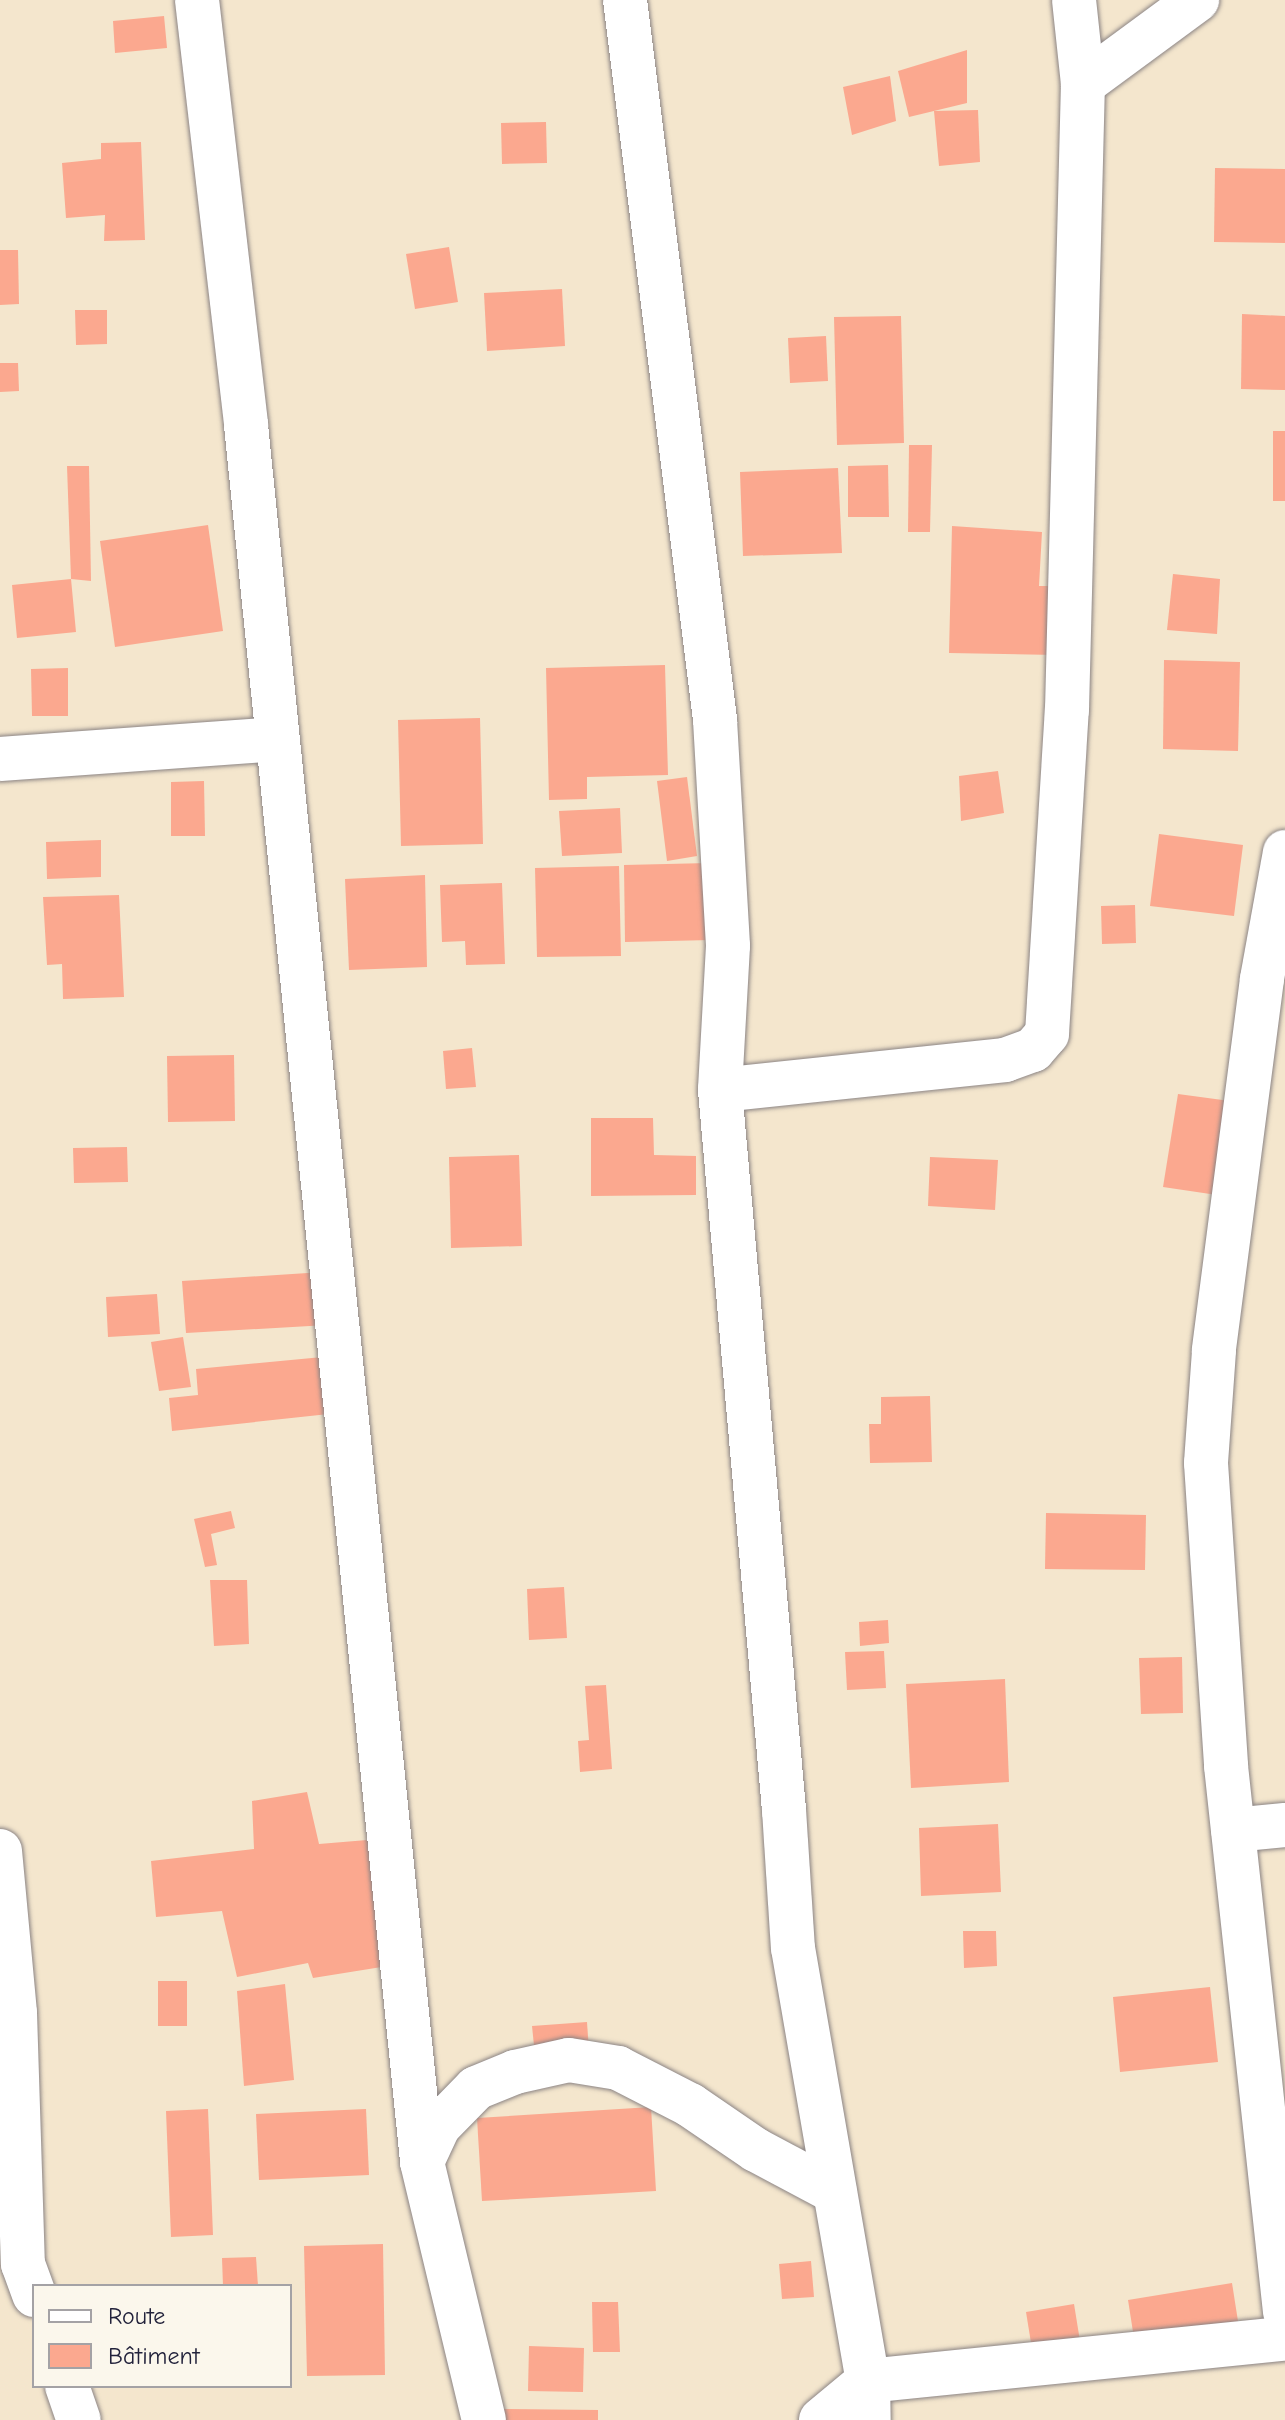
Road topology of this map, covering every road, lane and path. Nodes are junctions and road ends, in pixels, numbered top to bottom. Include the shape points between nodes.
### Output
1 (197, 0) edge
2 (625, 0) edge
3 (1074, 0) edge
4 (1197, 0) edge
5 (1083, 84) junction
6 (277, 739) junction
7 (0, 759) edge
8 (1285, 852) edge
9 (720, 1090) junction
10 (1285, 1825) edge
11 (1233, 1830) junction
12 (0, 1851) edge
13 (7, 2012) edge
14 (422, 2162) junction
15 (835, 2192) junction
16 (32, 2289) edge
17 (1285, 2312) edge
18 (1285, 2339) edge
19 (68, 2388) edge
20 (868, 2400) edge
21 (79, 2420) edge
22 (484, 2420) edge
23 (821, 2420) edge

1 - 6 street
2 - 9 street via 715,720 728,946
3 - 5 street
4 - 5 street
5 - 9 street via 1067,710 1047,1034 1033,1050 1005,1060
6 - 7 street
6 - 14 street
8 - 11 street via 1262,979 1214,1351 1206,1463
9 - 15 street via 793,1948
10 - 11 street
11 - 17 street
12 - 13 street
13 - 16 street via 23,2264
14 - 15 street via 438,2127 476,2088 515,2072 569,2060 618,2068
14 - 22 street
15 - 20 street
18 - 20 street
19 - 21 street
20 - 23 street

